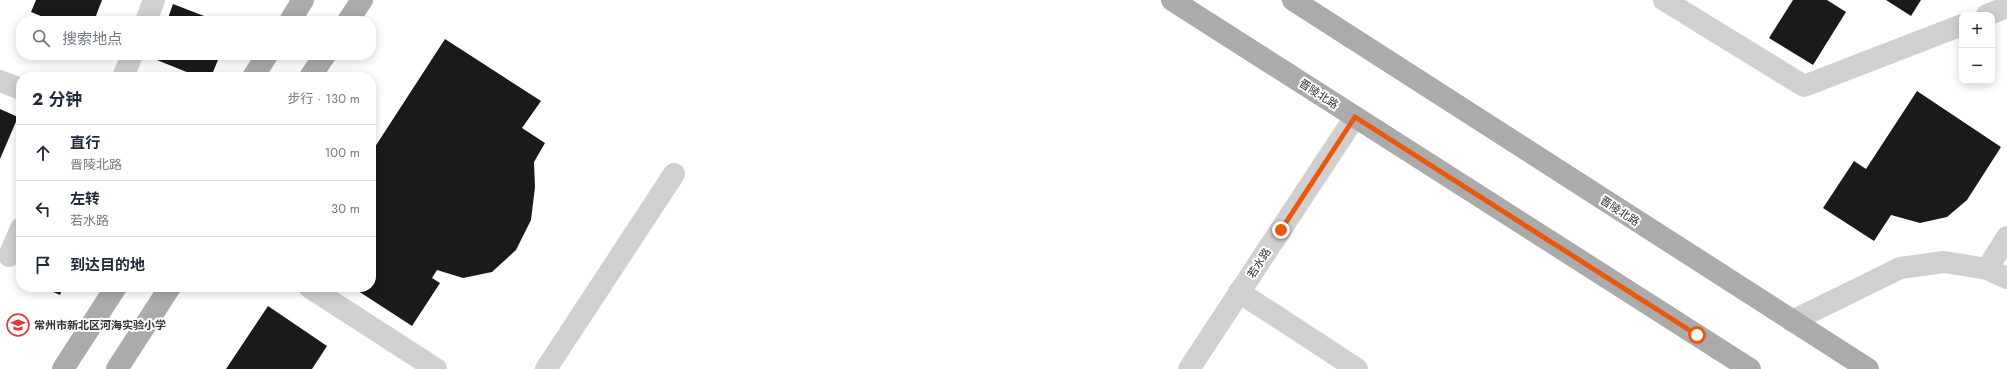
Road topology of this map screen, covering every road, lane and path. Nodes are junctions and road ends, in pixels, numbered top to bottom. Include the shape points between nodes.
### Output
1 (154, 0) edge
2 (303, 0) edge
3 (362, 0) edge
4 (1172, 0) edge
5 (1293, 0) edge
6 (1664, 0) edge
7 (2007, 7) edge
8 (1994, 12) edge
9 (148, 16) edge
10 (293, 16) edge
11 (351, 16) edge
12 (1959, 26) edge
13 (130, 60) edge
14 (264, 60) edge
15 (322, 60) edge
16 (126, 72) edge
17 (256, 72) edge
18 (313, 72) edge
19 (0, 81) edge
20 (16, 87) edge
21 (1355, 117) junction
22 (674, 174) dead end
23 (2007, 237) edge
24 (16, 240) edge
25 (9, 256) dead end
26 (1987, 269) junction
27 (2007, 278) edge
28 (113, 292) edge
29 (167, 292) edge
30 (317, 292) edge
31 (1240, 292) junction
32 (1792, 321) junction
33 (63, 369) edge
34 (117, 369) edge
35 (436, 369) edge
36 (546, 369) edge
37 (1189, 369) edge
38 (1357, 369) edge
39 (1750, 369) edge
40 (1868, 369) edge

1 - 9 street
2 - 10 main road
3 - 11 main road
4 - 21 main road, 晋陵北路
5 - 32 main road, 晋陵北路
6 - 12 street via 1804,86
7 - 8 street
13 - 16 street
14 - 17 main road
15 - 18 main road
19 - 20 street
21 - 31 street, 若水路
21 - 39 main road, 晋陵北路
22 - 36 street
23 - 26 street
24 - 25 street
26 - 27 street
26 - 32 street via 1944,262 1900,268
28 - 33 main road
29 - 34 main road
30 - 35 street
31 - 37 street, 若水路
31 - 38 street
32 - 40 main road, 晋陵北路

